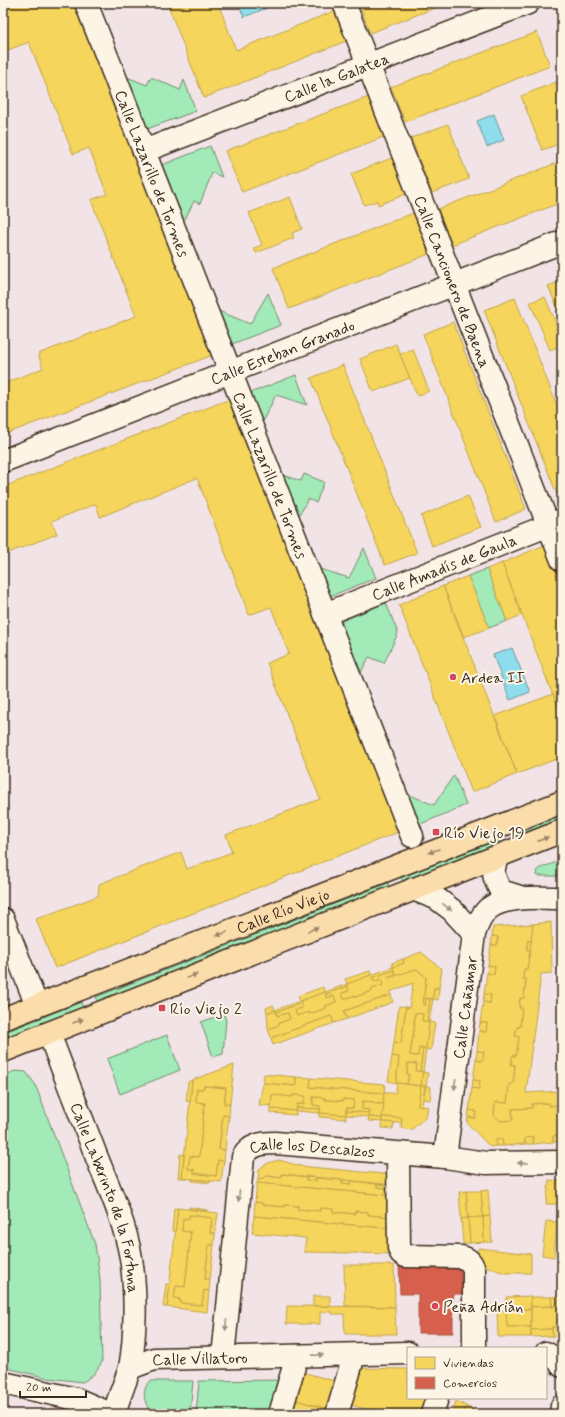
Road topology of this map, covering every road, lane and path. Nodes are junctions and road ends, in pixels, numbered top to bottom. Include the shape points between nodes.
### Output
1 (86, 3) edge
2 (344, 3) edge
3 (528, 3) edge
4 (368, 64) junction
5 (144, 151) junction
6 (562, 242) edge
7 (454, 284) junction
8 (231, 372) junction
9 (3, 461) edge
10 (555, 522) edge
11 (562, 560) edge
12 (325, 614) junction
13 (562, 802) edge
14 (562, 831) edge
15 (412, 836) dead end
16 (498, 856) junction
17 (413, 889) junction
18 (523, 898) junction
19 (562, 898) edge
20 (3, 919) edge
21 (474, 934) junction
22 (36, 1006) junction
23 (3, 1019) edge
24 (49, 1032) junction
25 (3, 1051) edge
26 (398, 1154) junction
27 (446, 1157) junction
28 (562, 1162) edge
29 (474, 1345) edge
30 (407, 1353) edge
31 (354, 1354) junction
32 (297, 1356) junction
33 (223, 1357) junction
34 (130, 1368) junction
35 (3, 1383) edge
36 (437, 1399) edge
37 (562, 1406) edge
38 (338, 1411) edge
39 (111, 1414) edge
40 (115, 1414) edge
41 (280, 1414) edge
42 (432, 1414) edge
43 (561, 1414) edge

1 - 5 street, Calle Lazarillo de Tormes
2 - 4 street, Calle Cancionero de Baena
3 - 4 street, Calle la Galatea
4 - 5 street, Calle la Galatea
4 - 7 street, Calle Cancionero de Baena
5 - 8 street, Calle Lazarillo de Tormes
6 - 7 street, Calle Esteban Granado
7 - 8 street, Calle Esteban Granado
7 - 10 street, Calle Cancionero de Baena
8 - 9 street, Calle Esteban Granado
8 - 12 street, Calle Lazarillo de Tormes
10 - 11 street, Calle Cancionero de Baena
10 - 12 street, Calle Amadís de Gaula
12 - 15 street, Calle Lazarillo de Tormes
13 -> 22 main road, Calle Río Viejo
16 -> 14 main road, Calle Río Viejo
16 - 17 main road, Calle Río Viejo
16 - 18 street via 493,874 501,891
17 -> 21 street, Calle Cañamar via 436,898 452,910
24 -> 17 main road, Calle Río Viejo
18 - 19 street
18 - 21 street via 500,903 488,909 479,919
20 - 22 street
21 -> 27 street, Calle Cañamar
22 - 23 main road, Calle Río Viejo
24 - 25 main road, Calle Río Viejo
24 - 34 street, Calle Laberinto de la Fortuna via 119,1213 131,1257 134,1349
26 - 27 street, Calle los Descalzos
26 - 29 street via 399,1248 405,1256 461,1257 472,1262
26 -> 33 street, Calle los Descalzos via 275,1143 261,1144 246,1152 243,1157
28 -> 27 street, Calle los Descalzos via 486,1163
30 - 31 street, Calle Villatoro
32 -> 31 street, Calle Villatoro
31 - 38 street
32 - 33 street, Calle Villatoro
32 - 41 street
33 - 34 street, Calle Villatoro via 154,1359
34 - 40 street, Calle Villatoro
35 - 39 street via 76,1398
36 - 42 street
37 - 43 street

